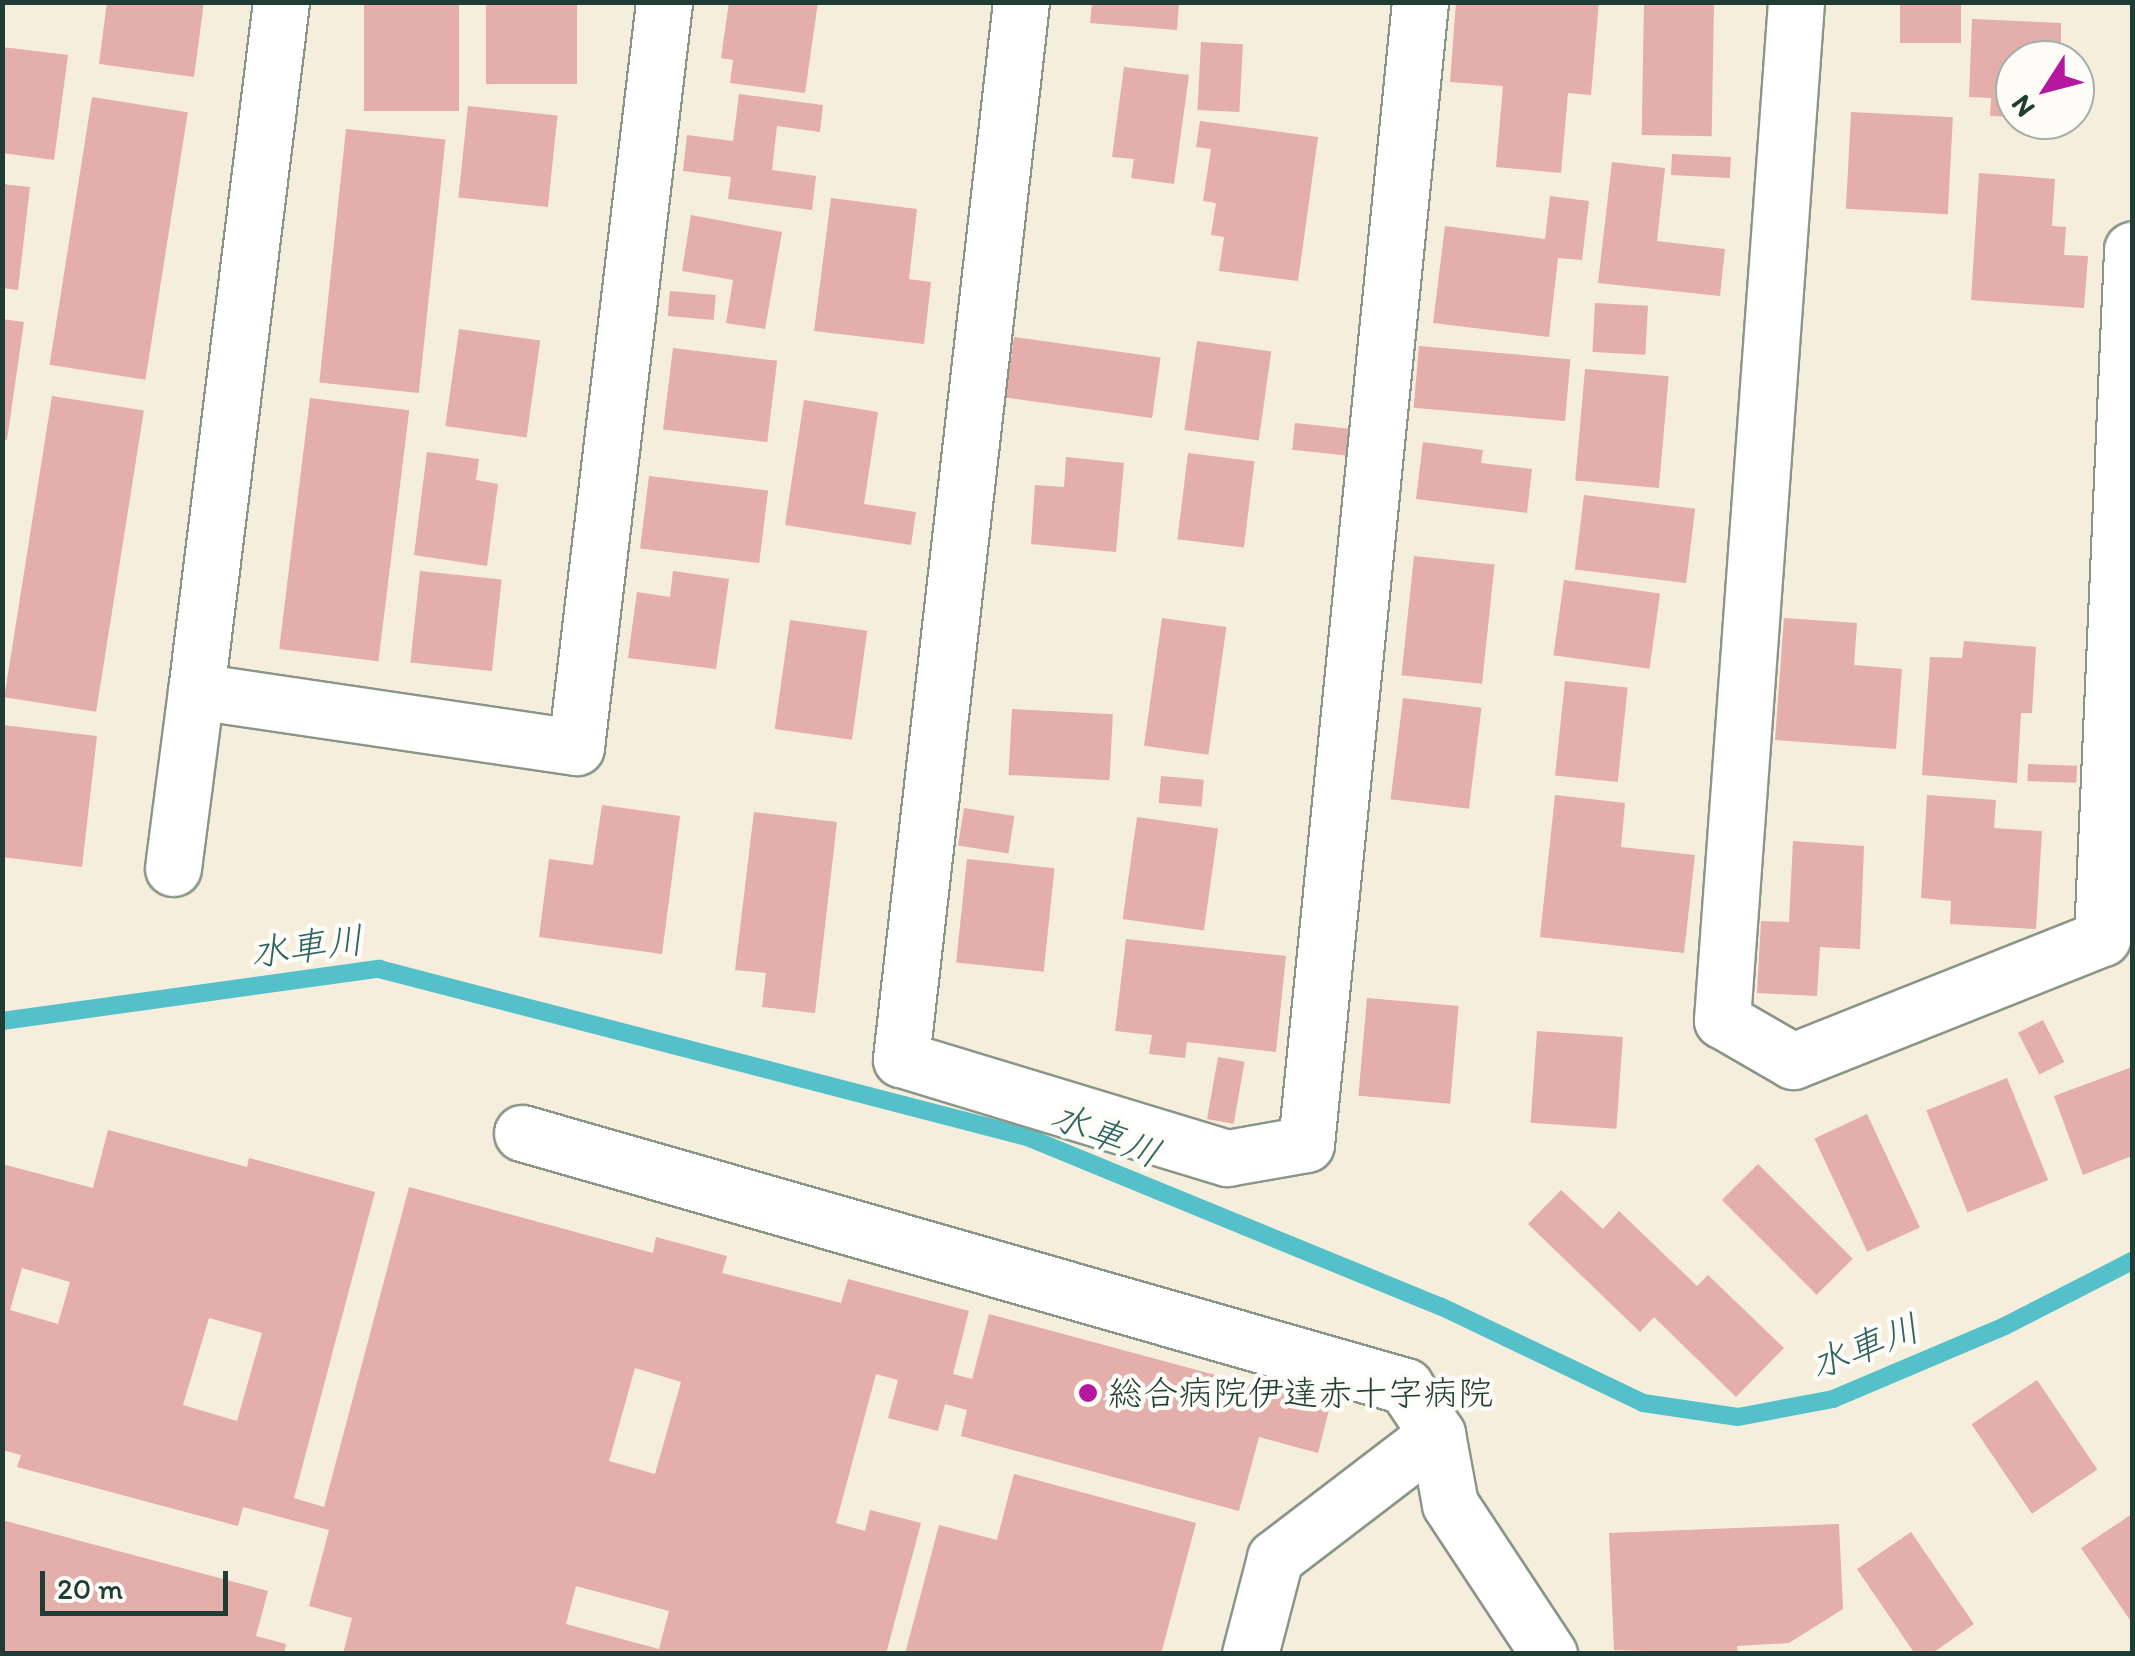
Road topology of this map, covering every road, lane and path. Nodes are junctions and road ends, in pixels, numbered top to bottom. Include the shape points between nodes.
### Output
1 (281, 2) edge
2 (664, 2) edge
3 (1021, 2) edge
4 (1420, 2) edge
5 (1796, 2) edge
6 (2132, 250) edge
7 (196, 691) junction
8 (173, 868) dead end
9 (522, 1133) dead end
10 (1437, 1434) junction
11 (1250, 1654) edge
12 (1549, 1654) edge

1 - 7 street
2 - 7 street via 576,748
3 - 4 street via 902,1059 1227,1158 1306,1144
5 - 6 street via 1722,1020 1793,1061 2102,938
7 - 8 street
9 - 10 street via 1406,1386
10 - 11 street via 1274,1558
10 - 12 street via 1450,1504

